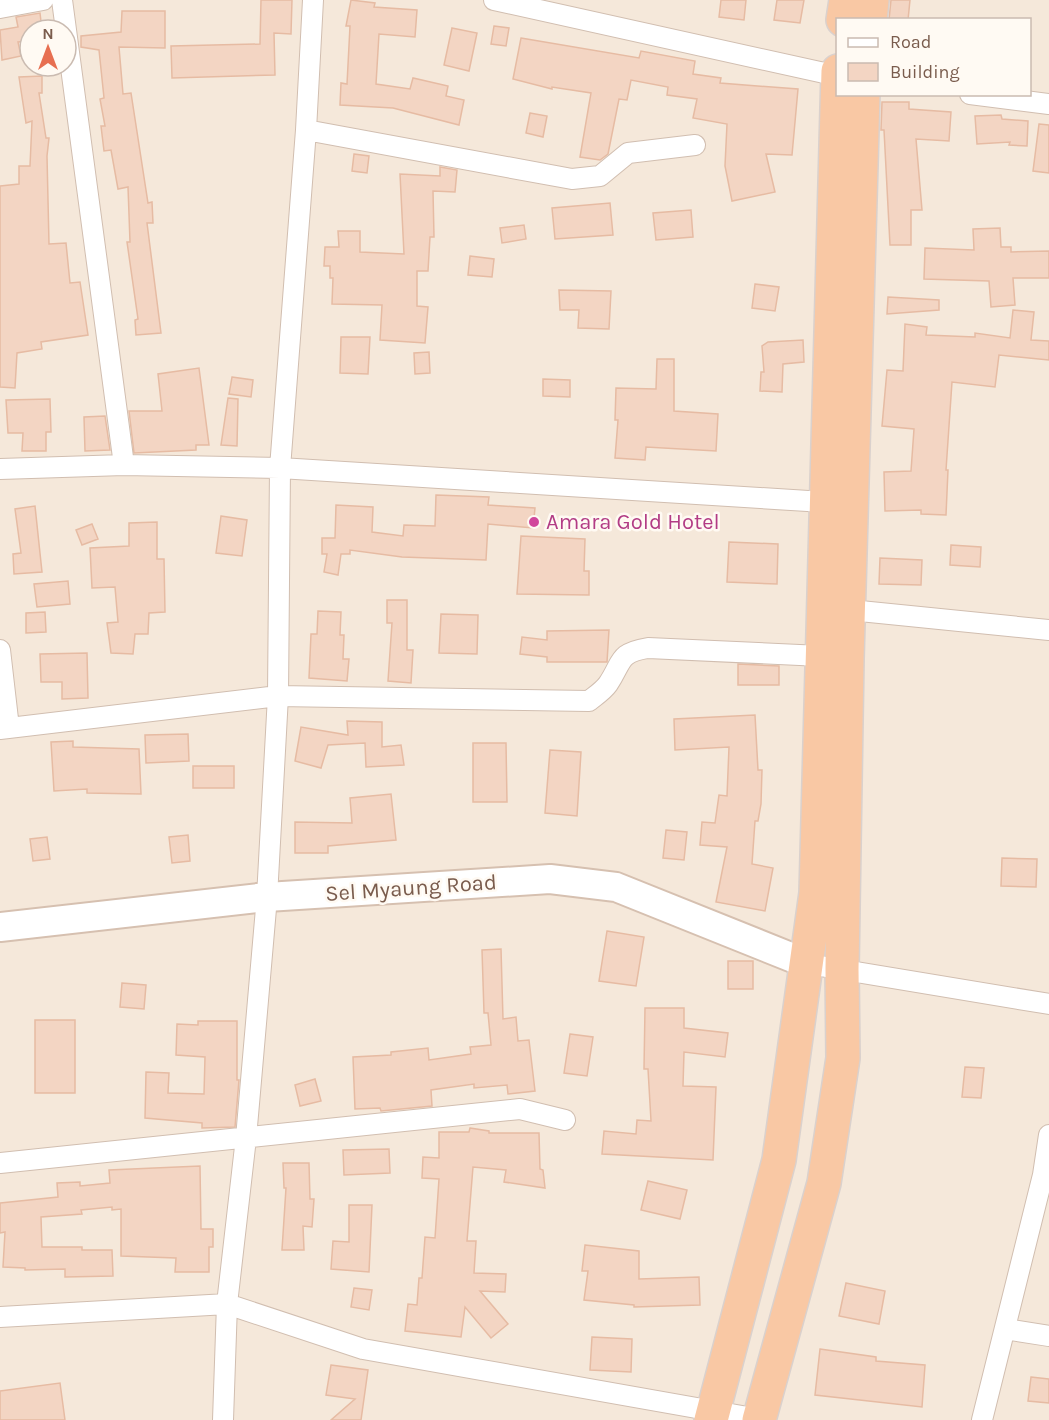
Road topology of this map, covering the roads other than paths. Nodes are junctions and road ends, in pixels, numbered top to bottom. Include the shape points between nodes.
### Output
1 (44, 0) edge
2 (62, 0) edge
3 (313, 0) edge
4 (494, 0) edge
5 (846, 0) edge
6 (872, 0) edge
7 (0, 8) edge
8 (843, 18) edge
9 (870, 18) edge
10 (836, 76) edge
11 (836, 96) edge
12 (863, 96) edge
13 (986, 96) edge
14 (1049, 104) edge
15 (306, 130) junction
16 (695, 145) dead end
17 (124, 465) junction
18 (280, 468) junction
19 (0, 469) edge
20 (824, 502) junction
21 (837, 609) junction
22 (1049, 630) edge
23 (0, 650) edge
24 (821, 656) junction
25 (278, 696) junction
26 (5, 728) edge
27 (267, 897) junction
28 (0, 927) edge
29 (808, 964) junction
30 (842, 969) junction
31 (1049, 1004) edge
32 (565, 1120) dead end
33 (1049, 1135) edge
34 (246, 1138) junction
35 (0, 1163) edge
36 (1046, 1176) edge
37 (227, 1305) junction
38 (0, 1317) edge
39 (1005, 1329) junction
40 (1049, 1336) edge
41 (713, 1415) edge
42 (223, 1420) edge
43 (759, 1420) edge
44 (982, 1420) edge

1 - 7 street
2 - 17 street
3 - 15 street
4 - 10 street
5 - 8 highway
6 - 9 highway
11 - 20 highway
12 - 21 highway
13 - 14 street
15 - 16 street via 572,179 600,176 628,153
15 - 18 street
17 - 18 street
17 - 19 street
18 - 20 street
18 - 25 street
20 - 21 highway
21 - 22 street
21 - 24 highway
21 - 30 highway
23 - 26 street
24 - 25 street via 648,648 631,651 620,659 607,686 589,701
24 - 29 highway via 816,893
25 - 26 street
25 - 27 street
27 - 28 main road, Sel Myaung Road
27 - 29 main road, Sel Myaung Road via 550,879 616,887
27 - 34 street
29 - 30 street
29 - 41 highway via 778,1160
30 - 31 street
30 - 43 highway via 843,1058 824,1183
32 - 34 street via 520,1109
33 - 36 street
34 - 35 street
34 - 37 street
36 - 39 street
37 - 38 street
37 - 41 street via 363,1349
37 - 42 street
39 - 40 street
39 - 44 street
41 - 43 street

